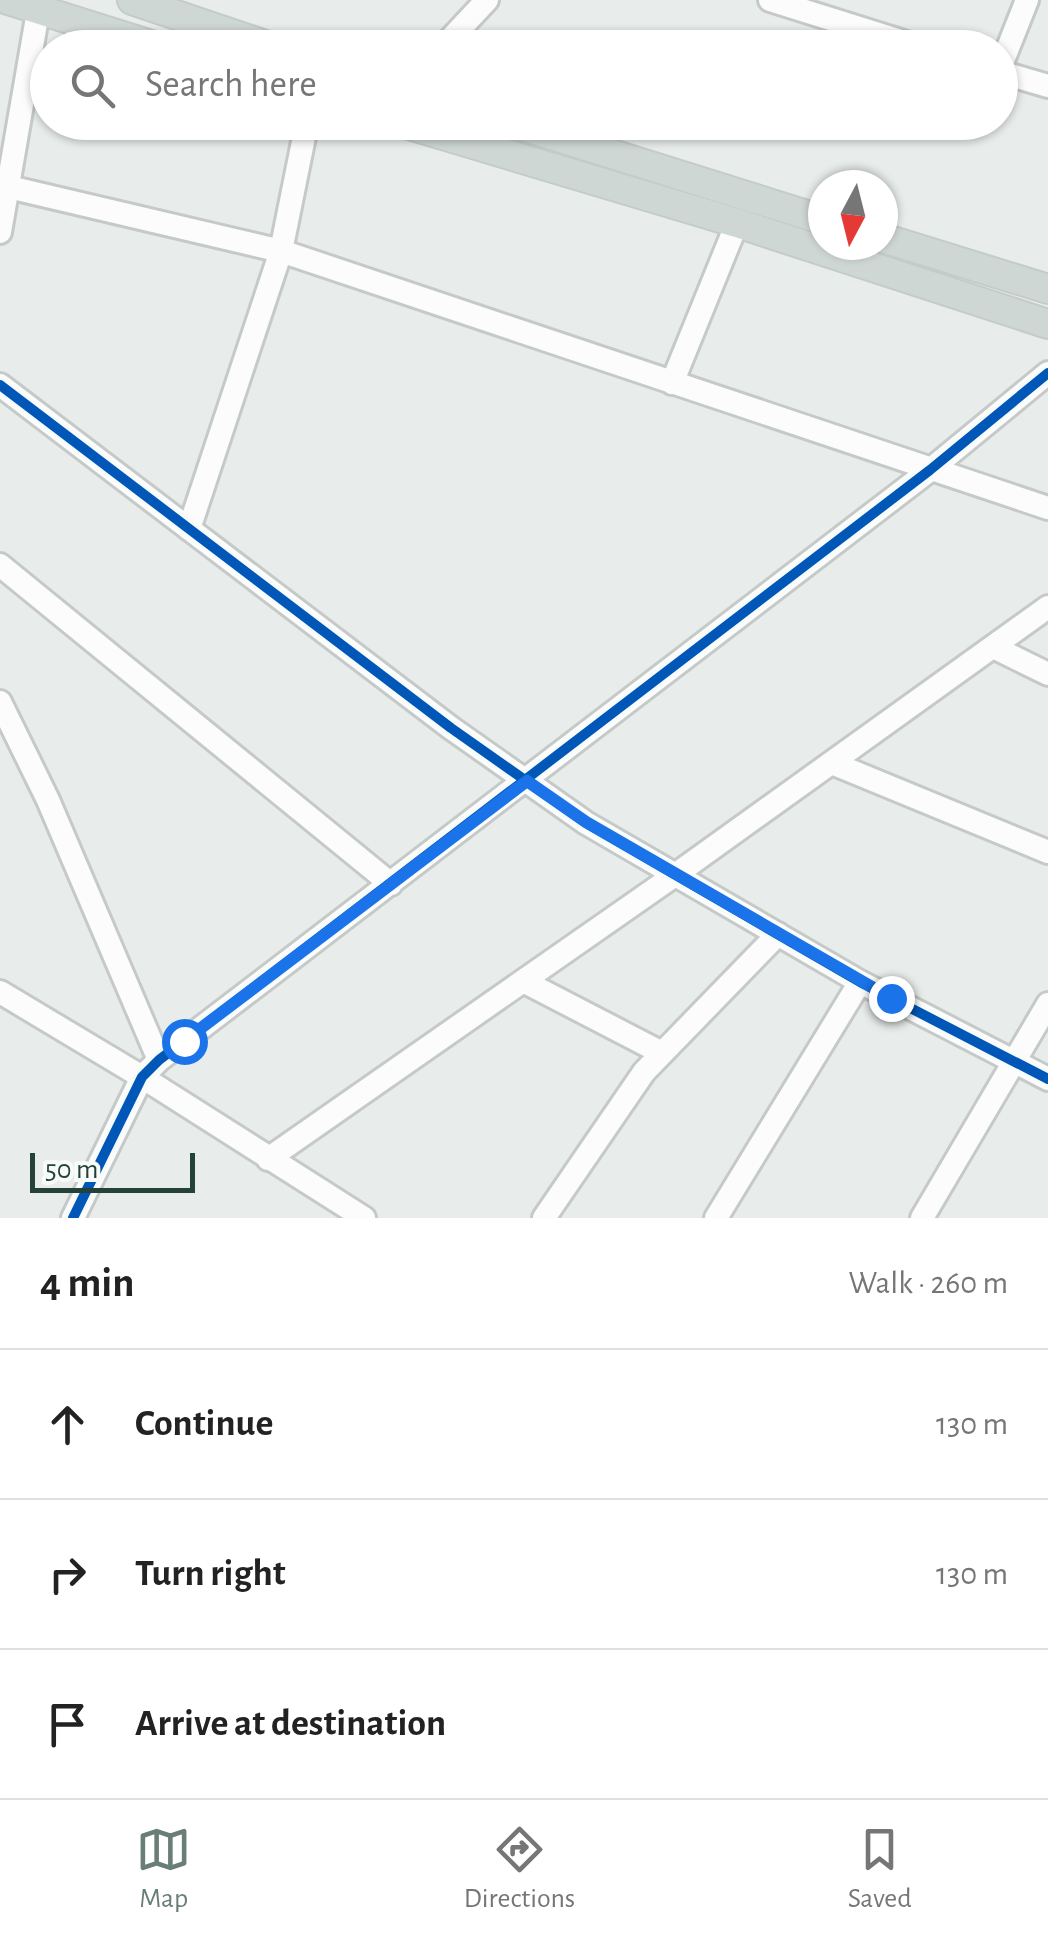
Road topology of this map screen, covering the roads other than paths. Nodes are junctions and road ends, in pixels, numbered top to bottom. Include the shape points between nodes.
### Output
1 (8, 0) edge
2 (132, 0) edge
3 (487, 0) edge
4 (770, 0) edge
5 (852, 0) edge
6 (1026, 0) edge
7 (39, 4) edge
8 (844, 23) junction
9 (34, 30) edge
10 (111, 30) edge
11 (221, 30) edge
12 (459, 30) edge
13 (866, 30) edge
14 (1015, 30) edge
15 (30, 52) edge
16 (1018, 76) edge
17 (1048, 86) edge
18 (303, 140) edge
19 (459, 140) edge
20 (567, 140) edge
21 (5, 186) edge
22 (808, 215) edge
23 (737, 223) junction
24 (0, 232) edge
25 (898, 243) edge
26 (281, 251) junction
27 (1048, 289) edge
28 (1048, 324) edge
29 (1048, 374) edge
30 (672, 383) junction
31 (0, 385) edge
32 (930, 470) junction
33 (1048, 508) edge
34 (188, 529) junction
35 (0, 565) edge
36 (1048, 608) edge
37 (993, 647) junction
38 (1048, 674) edge
39 (0, 702) edge
40 (832, 763) junction
41 (527, 781) junction
42 (1048, 852) edge
43 (675, 875) junction
44 (391, 884) junction
45 (778, 934) junction
46 (523, 981) junction
47 (860, 982) junction
48 (0, 992) edge
49 (1048, 1004) edge
50 (662, 1053) junction
51 (159, 1060) junction
52 (1014, 1062) junction
53 (142, 1077) junction
54 (1048, 1079) edge
55 (268, 1159) junction
56 (73, 1218) edge
57 (364, 1218) edge
58 (544, 1218) edge
59 (716, 1218) edge
60 (922, 1218) edge

1 - 7 main road
2 - 11 main road
3 - 12 street
4 - 8 street
5 - 8 street
6 - 14 street
7 - 9 street
7 - 10 main road
8 - 13 street
15 - 21 street
16 - 17 street
18 - 26 street
19 - 23 main road
20 - 22 main road
21 - 24 street
21 - 26 street
23 - 28 main road
23 - 30 street
25 - 27 main road
26 - 30 street
26 - 34 street
29 - 32 street
30 - 32 street
31 - 34 street
32 - 33 street
32 - 41 street
34 - 41 street
35 - 44 street
36 - 37 street
37 - 38 street
37 - 40 street
39 - 51 street
40 - 42 street
40 - 43 street
41 - 43 street
41 - 44 street
43 - 45 street
43 - 46 street
44 - 51 street
45 - 47 street
45 - 50 street
46 - 50 street
46 - 55 street
47 - 52 street
47 - 59 street
48 - 53 street
49 - 52 street
50 - 58 street
51 - 53 street
52 - 54 street
52 - 60 street
53 - 55 street
53 - 56 street
55 - 57 street

